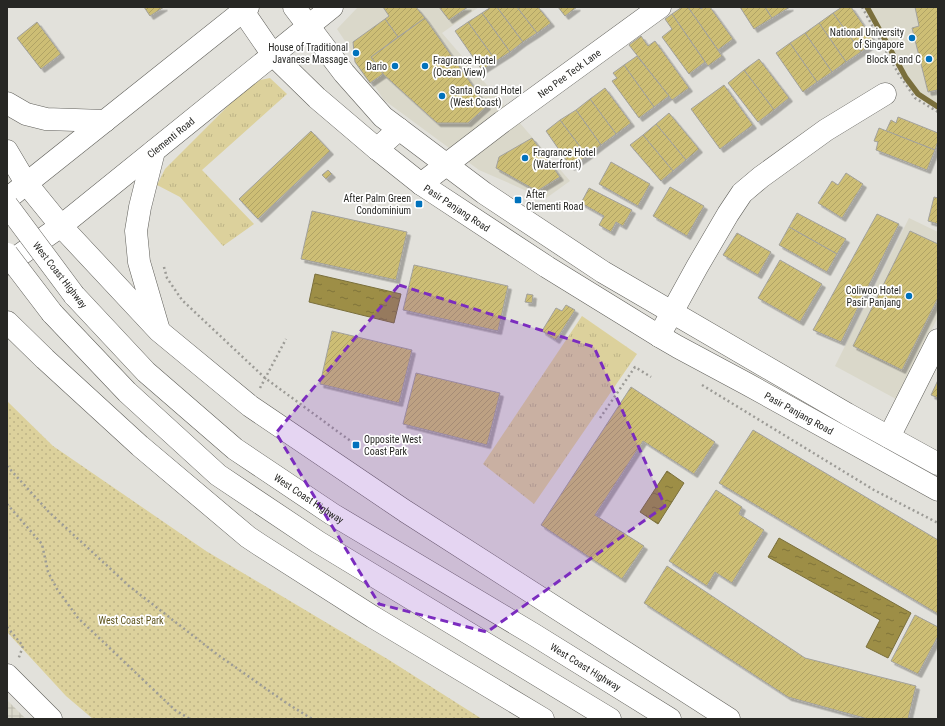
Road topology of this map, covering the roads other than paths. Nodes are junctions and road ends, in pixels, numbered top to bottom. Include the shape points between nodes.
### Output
1 (294, 7) edge
2 (332, 7) edge
3 (660, 7) edge
4 (243, 9) edge
5 (309, 26) junction
6 (274, 55) junction
7 (885, 94) dead end
8 (7, 103) edge
9 (105, 121) junction
10 (399, 130) junction
11 (377, 149) junction
12 (7, 151) edge
13 (154, 151) junction
14 (446, 165) junction
15 (26, 184) junction
16 (421, 184) junction
17 (7, 199) edge
18 (7, 205) edge
19 (61, 226) junction
20 (7, 254) edge
21 (7, 264) edge
22 (672, 312) junction
23 (7, 322) edge
24 (159, 331) junction
25 (659, 336) junction
26 (938, 340) edge
27 (7, 345) edge
28 (52, 365) junction
29 (889, 437) junction
30 (938, 464) edge
31 (938, 490) edge
32 (8, 677) edge
33 (51, 719) edge
34 (543, 719) edge
35 (610, 719) edge
36 (670, 719) edge
37 (729, 719) edge

1 - 5 main road
2 - 5 main road, Clementi Road
3 - 14 main road, Neo Pee Teck Lane
4 - 6 main road, Pasir Panjang Road
4 - 9 main road
5 - 6 main road, Clementi Road
5 - 10 main road via 344,73 383,118
6 - 11 main road, Pasir Panjang Road via 317,98
6 - 13 main road, Clementi Road
7 - 22 main road via 826,130 742,193
8 - 9 main road via 26,114 46,119
9 - 15 main road
10 - 11 main road
10 - 14 main road
11 - 16 main road, Pasir Panjang Road
12 - 15 main road
13 - 19 main road, Clementi Road
13 - 24 main road via 136,230 139,262
14 - 16 main road, Neo Pee Teck Lane
14 - 22 main road via 603,272
15 - 17 main road
15 - 19 main road
16 - 25 main road, Pasir Panjang Road
18 - 36 main road, West Coast Highway, bridge via 74,295 146,372 235,449 332,514
19 - 21 main road, Clementi Road
19 - 24 main road
20 - 35 main road, bridge via 52,313 127,392 218,475 318,542
22 - 25 main road
22 - 29 main road
23 - 28 main road
24 - 37 main road via 250,406 405,511
25 - 31 main road, Pasir Panjang Road
26 - 29 main road
27 - 28 main road via 21,349
28 - 34 main road via 140,446 248,537
29 - 30 main road
32 - 33 main road

